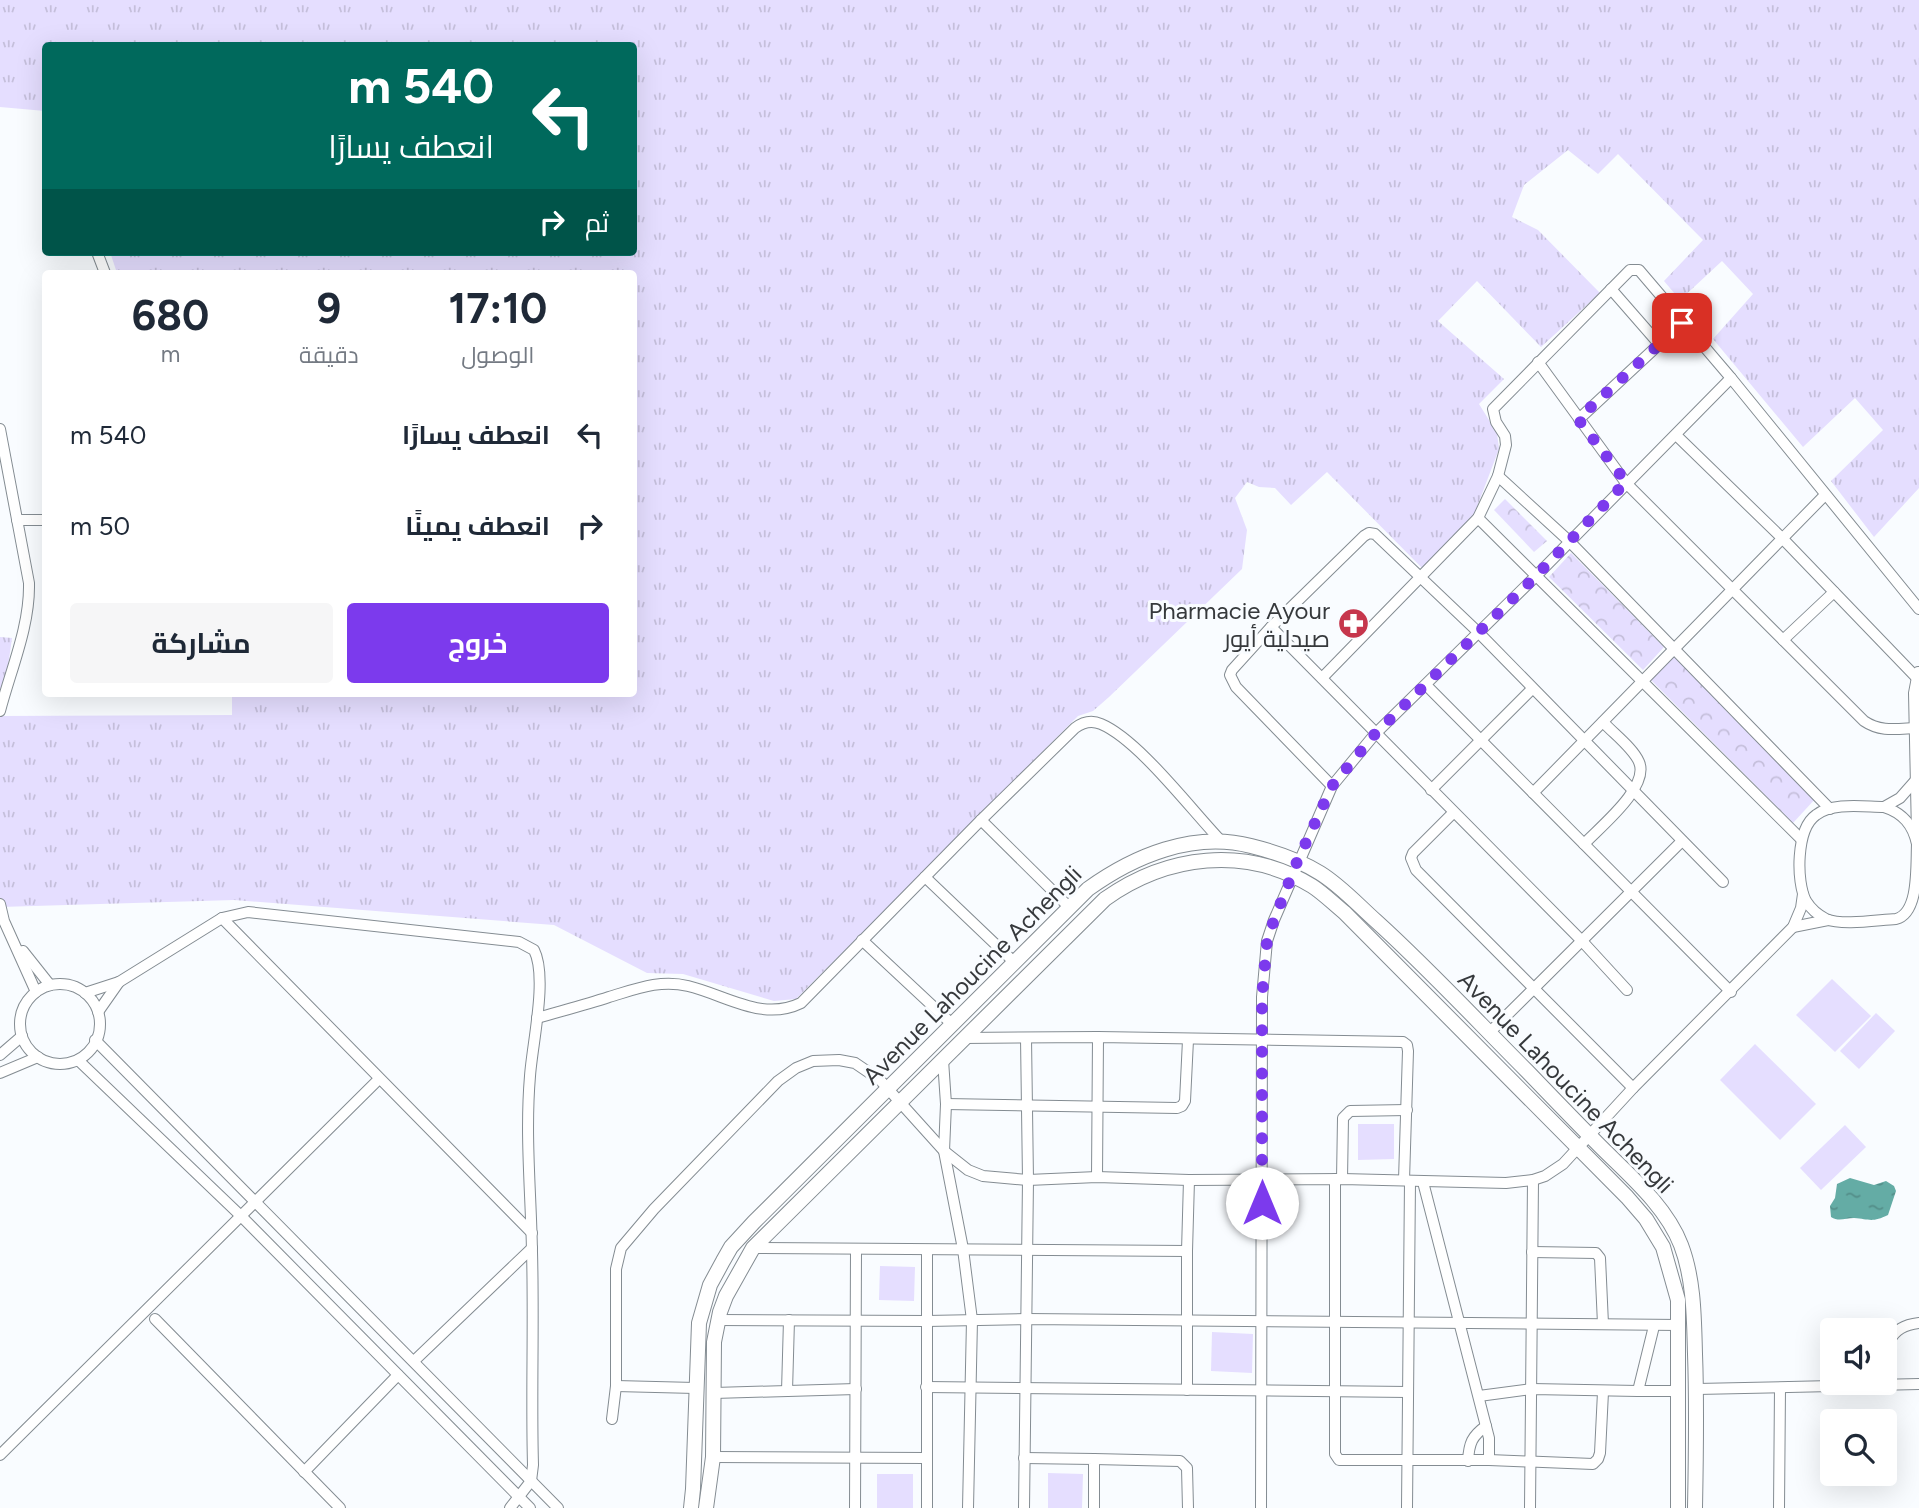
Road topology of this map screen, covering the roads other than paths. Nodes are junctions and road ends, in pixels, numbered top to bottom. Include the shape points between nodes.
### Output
1 (1611, 289) junction
2 (1682, 323) junction
3 (1659, 344) junction
4 (1538, 362) junction
5 (1731, 378) junction
6 (1578, 419) junction
7 (0, 429) edge
8 (1676, 435) junction
9 (1498, 477) junction
10 (1626, 482) junction
11 (1825, 495) junction
12 (1478, 518) junction
13 (18, 520) junction
14 (42, 520) edge
15 (1783, 539) junction
16 (1569, 541) junction
17 (1536, 576) junction
18 (1422, 578) junction
19 (1733, 590) junction
20 (1834, 592) junction
21 (1919, 609) edge
22 (1271, 627) junction
23 (1478, 632) junction
24 (1783, 640) junction
25 (1675, 649) junction
26 (1918, 674) edge
27 (1322, 678) junction
28 (1643, 681) junction
29 (1426, 685) junction
30 (1532, 689) junction
31 (0, 711) edge
32 (1603, 722) junction
33 (1914, 728) junction
34 (1375, 734) junction
35 (1481, 741) junction
36 (1585, 741) junction
37 (1915, 781) junction
38 (1332, 786) junction
39 (1431, 790) junction
40 (1635, 792) junction
41 (1533, 793) junction
42 (1884, 807) junction
43 (1830, 809) junction
44 (1453, 813) junction
45 (981, 820) junction
46 (1801, 839) junction
47 (1682, 841) junction
48 (1223, 842) junction
49 (1584, 844) junction
50 (1917, 844) junction
51 (1295, 869) junction
52 (925, 877) junction
53 (1723, 882) dead end
54 (1630, 891) junction
55 (1803, 894) junction
56 (0, 904) edge
57 (1069, 907) junction
58 (222, 918) junction
59 (1830, 920) junction
60 (1793, 927) junction
61 (13, 938) junction
62 (862, 940) junction
63 (1582, 941) junction
64 (1014, 962) junction
65 (119, 982) junction
66 (50, 985) junction
67 (1534, 987) junction
68 (1627, 990) dead end
69 (36, 992) junction
70 (1731, 992) junction
71 (85, 993) junction
72 (98, 1012) junction
73 (537, 1018) junction
74 (953, 1025) junction
75 (1489, 1033) junction
76 (22, 1036) junction
77 (1098, 1037) junction
78 (963, 1038) junction
79 (1026, 1038) junction
80 (95, 1040) junction
81 (1188, 1040) junction
82 (1262, 1040) junction
83 (0, 1055) edge
84 (38, 1057) junction
85 (78, 1060) junction
86 (943, 1060) junction
87 (0, 1073) edge
88 (379, 1079) junction
89 (1633, 1088) junction
90 (888, 1090) junction
91 (899, 1104) junction
92 (946, 1104) junction
93 (1027, 1105) junction
94 (1098, 1107) junction
95 (1407, 1110) junction
96 (1589, 1134) junction
97 (1577, 1147) junction
98 (944, 1152) junction
99 (1097, 1177) junction
100 (1338, 1179) junction
101 (1028, 1180) junction
102 (1189, 1180) junction
103 (1261, 1180) junction
104 (1407, 1180) junction
105 (1533, 1181) junction
106 (1423, 1182) junction
107 (257, 1202) junction
108 (242, 1217) junction
109 (532, 1233) junction
110 (532, 1248) junction
111 (753, 1248) junction
112 (964, 1249) junction
113 (1027, 1249) junction
114 (856, 1250) junction
115 (927, 1250) junction
116 (1186, 1251) junction
117 (1532, 1252) junction
118 (155, 1319) dead end
119 (1027, 1319) junction
120 (719, 1320) junction
121 (789, 1320) junction
122 (972, 1320) junction
123 (1187, 1320) junction
124 (856, 1321) junction
125 (927, 1321) junction
126 (1334, 1321) junction
127 (1262, 1322) junction
128 (1410, 1322) junction
129 (1461, 1322) junction
130 (1532, 1322) junction
131 (1919, 1323) edge
132 (1603, 1324) junction
133 (1679, 1325) junction
134 (1654, 1326) junction
135 (1897, 1330) edge
136 (414, 1361) junction
137 (398, 1375) junction
138 (1897, 1384) edge
139 (1919, 1384) edge
140 (616, 1385) junction
141 (1820, 1386) edge
142 (926, 1387) junction
143 (971, 1387) junction
144 (695, 1388) junction
145 (1024, 1388) junction
146 (1780, 1388) junction
147 (856, 1389) junction
148 (1532, 1389) junction
149 (1697, 1389) junction
150 (1187, 1390) junction
151 (787, 1391) junction
152 (1262, 1391) junction
153 (1638, 1391) junction
154 (1680, 1391) junction
155 (1334, 1392) junction
156 (1408, 1392) junction
157 (1603, 1392) junction
158 (714, 1393) junction
159 (1479, 1396) junction
160 (612, 1419) dead end
161 (1486, 1426) junction
162 (0, 1455) edge
163 (713, 1457) junction
164 (856, 1457) junction
165 (926, 1458) junction
166 (1024, 1458) junction
167 (1094, 1459) junction
168 (1489, 1460) junction
169 (1406, 1461) junction
170 (1468, 1461) junction
171 (1531, 1462) junction
172 (304, 1472) junction
173 (531, 1481) junction
174 (520, 1497) junction
175 (340, 1508) edge
176 (510, 1508) edge
177 (530, 1508) edge
178 (558, 1508) edge
179 (691, 1508) edge
180 (706, 1508) edge
181 (855, 1508) edge
182 (927, 1508) edge
183 (968, 1508) edge
184 (1024, 1508) edge
185 (1094, 1508) edge
186 (1188, 1508) edge
187 (1261, 1508) edge
188 (1407, 1508) edge
189 (1530, 1508) edge
190 (1678, 1508) edge
191 (1695, 1508) edge
192 (1779, 1508) edge

1 - 2 street via 1630,270 1639,270
1 - 3 street
1 - 4 street
2 - 3 street
2 - 5 street
3 - 6 street
4 - 6 street
4 - 9 street via 1493,409 1506,445
5 - 8 street
5 - 11 street
6 - 10 street
7 - 13 street
8 - 10 street
8 - 15 street
9 - 12 street
9 - 16 street
10 - 16 street
10 - 19 street
11 - 15 street
11 - 21 street
12 - 17 street
12 - 18 street
13 - 14 street
13 - 31 street via 29,599
15 - 19 street
15 - 20 street
16 - 17 street
16 - 25 street
17 - 23 street
17 - 28 street
18 - 22 street via 1381,538 1369,533
18 - 23 street
18 - 27 street
19 - 24 street
19 - 25 street
20 - 24 street
20 - 26 street
22 - 27 street
22 - 38 street via 1232,670 1231,681
23 - 29 street
23 - 30 street
24 - 33 street via 1872,727
25 - 28 street
25 - 43 street
26 - 33 street
27 - 34 street
28 - 32 street
28 - 46 street
29 - 34 street
29 - 35 street
30 - 35 street
30 - 36 street
32 - 36 street
32 - 40 street via 1639,760
33 - 37 street
34 - 38 street
34 - 39 street
35 - 39 street
35 - 41 street
36 - 40 street
36 - 41 street
37 - 42 street
37 - 50 street
38 - 51 street
39 - 44 street
40 - 47 street
40 - 49 street
41 - 49 street
42 - 43 street
42 - 50 street via 1907,821
43 - 46 street via 1811,819
44 - 63 street
44 - 67 street via 1413,853 1412,864
45 - 48 street via 1075,728 1093,722 1114,731 1143,756
45 - 52 street
45 - 57 street
46 - 55 street
47 - 53 street
47 - 54 street
48 - 51 street, Avenue Lahoucine Achengli via 1248,845
48 - 57 street, Avenue Lahoucine Achengli via 1149,854 1115,870
49 - 54 street
50 - 59 street via 1916,902 1908,914 1896,919
51 - 75 street, Avenue Lahoucine Achengli via 1320,873 1347,895
51 - 78 street, Avenue Lahoucine Achengli via 1227,859 1175,865 1139,878 1105,899
51 - 82 street via 1267,941
51 - 97 street, Avenue Lahoucine Achengli via 1345,913
52 - 62 street
52 - 64 street
54 - 63 street
54 - 70 street
55 - 59 street via 1814,911
55 - 60 street
56 - 61 street
57 - 64 street, Avenue Lahoucine Achengli
58 - 65 street
58 - 73 street via 256,912 527,945 538,962
58 - 88 street
59 - 60 street
60 - 70 street
61 - 66 street
61 - 69 street
62 - 73 street via 801,1003 790,1008 774,1011 742,1005 668,983
62 - 74 street
63 - 67 street
63 - 68 street
64 - 74 street, Avenue Lahoucine Achengli
65 - 71 street
65 - 72 street
66 - 69 street
66 - 71 street
67 - 75 street
67 - 89 street
69 - 76 street via 23,1009
70 - 89 street
71 - 72 street
72 - 80 street
73 - 109 street via 529,1090
74 - 90 street, Avenue Lahoucine Achengli
75 - 96 street, Avenue Lahoucine Achengli
76 - 83 street
76 - 84 street
77 - 79 street
77 - 81 street
77 - 94 street
78 - 79 street
78 - 86 street, Avenue Lahoucine Achengli
79 - 93 street
80 - 85 street
80 - 107 street
81 - 82 street
81 - 94 street via 1182,1106
82 - 95 street via 1403,1042 1408,1051
82 - 103 street
84 - 85 street via 62,1064
84 - 87 street
85 - 108 street
86 - 91 street, Avenue Lahoucine Achengli
86 - 92 street
88 - 107 street
88 - 109 street
89 - 96 street
90 - 91 street
90 - 140 street via 855,1063 821,1059 803,1064 778,1081 631,1234 621,1248 616,1269
90 - 144 street, Avenue Lahoucine Achengli via 732,1247 703,1305
91 - 98 street
91 - 111 street, Avenue Lahoucine Achengli
92 - 93 street
92 - 98 street
93 - 94 street
93 - 101 street
94 - 99 street
95 - 100 street via 1345,1114
95 - 104 street
96 - 97 street
96 - 149 street, Avenue Lahoucine Achengli via 1655,1204 1680,1243 1693,1306
97 - 105 street via 1563,1164
97 - 133 street, Avenue Lahoucine Achengli via 1646,1219 1663,1247 1678,1300
98 - 101 street via 984,1176
98 - 112 street
99 - 101 street
99 - 102 street
100 - 103 street
100 - 104 street
100 - 126 street
101 - 113 street
102 - 103 street
102 - 116 street
103 - 127 street
104 - 106 street
104 - 128 street
105 - 106 street
105 - 117 street
106 - 129 street
107 - 108 street
107 - 136 street
108 - 137 street
108 - 162 street
109 - 110 street
110 - 136 street
110 - 173 street
111 - 114 street
111 - 120 street, Avenue Lahoucine Achengli via 726,1296
112 - 113 street
112 - 115 street
112 - 122 street
113 - 116 street
113 - 119 street
114 - 115 street
114 - 124 street
115 - 125 street
116 - 123 street
117 - 130 street
117 - 132 street via 1596,1253
118 - 172 street
119 - 122 street
119 - 123 street
119 - 145 street
120 - 121 street
120 - 158 street, Avenue Lahoucine Achengli
121 - 124 street
121 - 151 street
122 - 125 street
122 - 143 street
123 - 127 street
123 - 150 street
124 - 125 street
124 - 147 street
125 - 142 street
126 - 127 street
126 - 128 street
126 - 155 street
127 - 152 street
128 - 129 street
128 - 156 street
129 - 130 street
129 - 159 street
130 - 132 street
130 - 148 street
131 - 135 street
132 - 134 street
133 - 134 street
133 - 154 street, Avenue Lahoucine Achengli
134 - 153 street
136 - 173 street
137 - 172 street
137 - 174 street
138 - 139 street
140 - 144 street
140 - 160 street
141 - 146 street
142 - 143 street
142 - 165 street
143 - 145 street
143 - 183 street
144 - 179 street, Avenue Lahoucine Achengli
145 - 150 street
145 - 166 street
146 - 149 street
146 - 192 street
147 - 151 street
147 - 164 street
148 - 157 street
148 - 159 street
148 - 171 street
149 - 191 street, Avenue Lahoucine Achengli
150 - 152 street
151 - 158 street
152 - 155 street
152 - 187 street
153 - 154 street
153 - 157 street
154 - 190 street, Avenue Lahoucine Achengli
155 - 156 street
155 - 169 street via 1337,1458
156 - 169 street
157 - 171 street via 1598,1459 1593,1464
158 - 163 street, Avenue Lahoucine Achengli
159 - 161 street
161 - 168 street
161 - 170 street via 1473,1436
163 - 164 street
163 - 180 street, Avenue Lahoucine Achengli
164 - 165 street
164 - 181 street
165 - 182 street
166 - 167 street
166 - 184 street
167 - 185 street
167 - 186 street via 1185,1463
168 - 170 street
168 - 171 street
169 - 170 street
169 - 188 street
171 - 189 street
172 - 175 street
173 - 174 street
173 - 178 street
174 - 176 street
174 - 177 street

